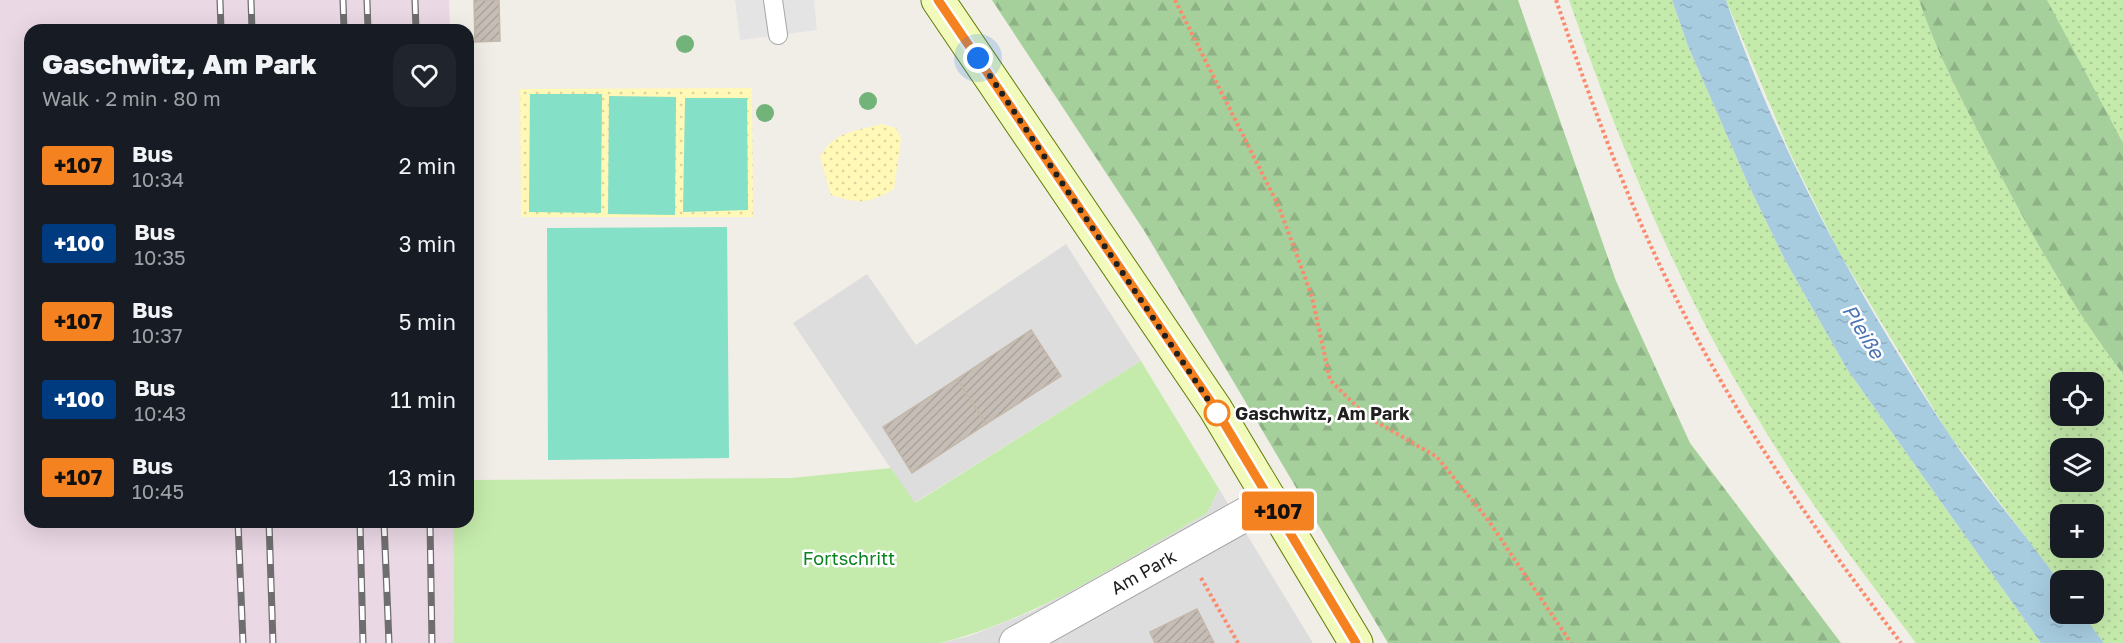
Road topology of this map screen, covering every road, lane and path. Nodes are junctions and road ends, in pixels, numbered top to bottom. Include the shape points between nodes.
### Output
1 (773, 0) edge
2 (938, 0) edge
3 (1174, 0) edge
4 (1556, 0) edge
5 (778, 34) dead end
6 (1271, 500) junction
7 (1185, 549) junction
8 (1016, 643) edge
9 (1238, 643) edge
10 (1356, 643) edge
11 (1571, 643) edge
12 (1901, 643) edge

1 - 5 lane
2 - 6 main road via 1215,408
3 - 11 path via 1279,207 1312,297 1330,380 1366,416 1437,457 1488,520
4 - 12 path via 1640,220 1682,310 1742,418 1837,560
6 - 7 street, Am Park
6 - 10 main road
7 - 8 street, Am Park
7 - 9 path

